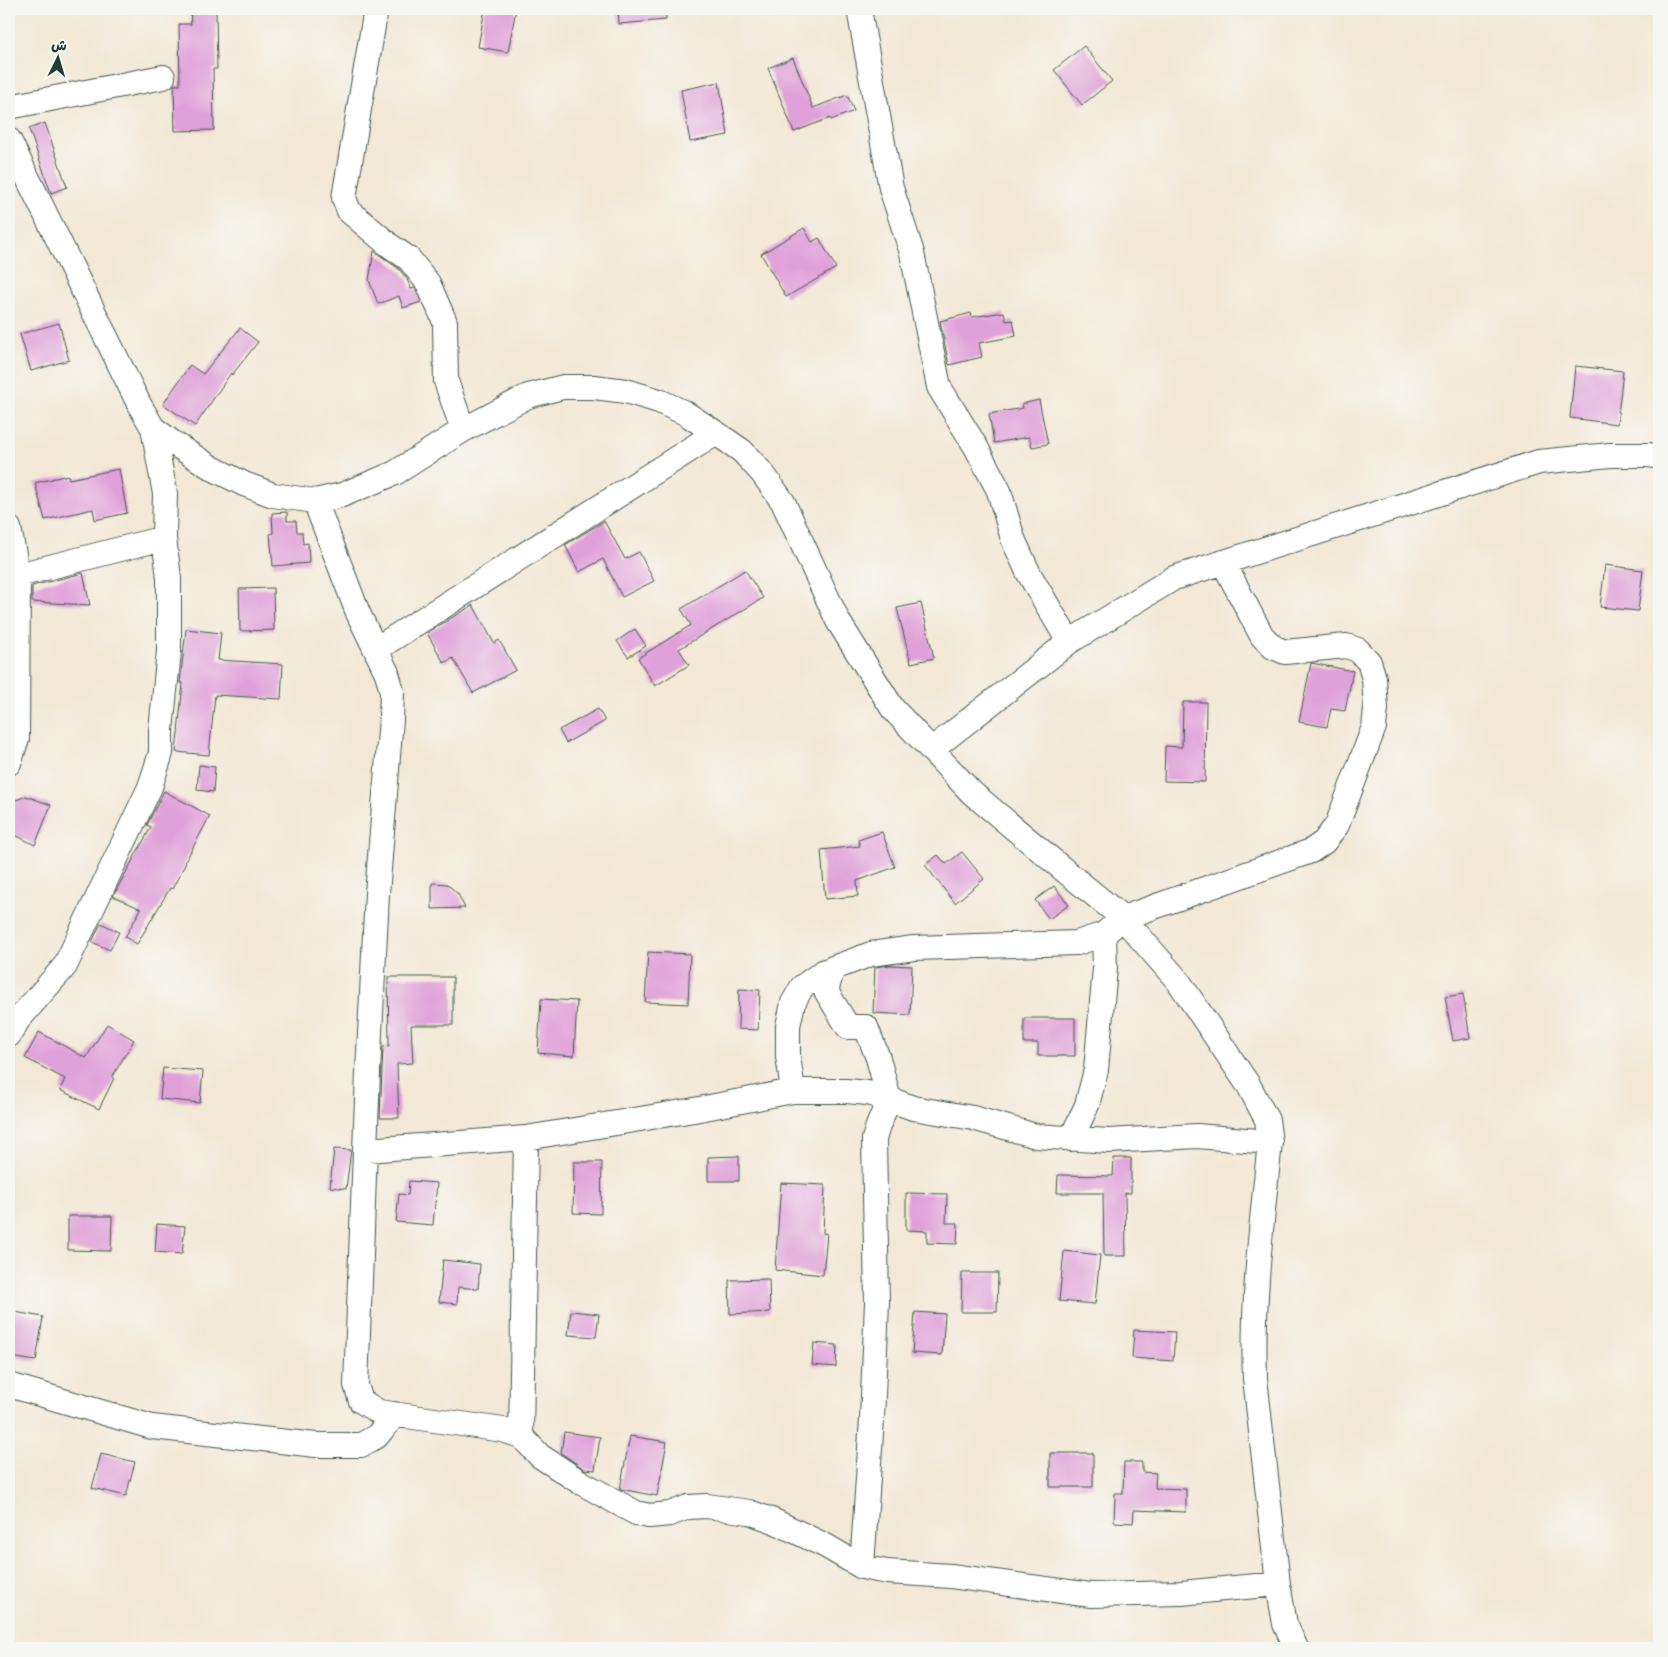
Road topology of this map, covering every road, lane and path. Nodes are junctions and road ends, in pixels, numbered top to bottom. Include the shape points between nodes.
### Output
1 (376, 9) edge
2 (859, 9) edge
3 (163, 77) dead end
4 (9, 107) edge
5 (9, 140) edge
6 (153, 428) junction
7 (463, 430) junction
8 (716, 433) junction
9 (1659, 457) edge
10 (315, 501) junction
11 (9, 528) edge
12 (164, 538) junction
13 (1223, 562) junction
14 (18, 575) junction
15 (1069, 642) junction
16 (376, 649) junction
17 (931, 750) junction
18 (9, 763) edge
19 (1124, 918) junction
20 (1104, 934) junction
21 (871, 954) junction
22 (12, 1024) edge
23 (792, 1091) junction
24 (889, 1099) junction
25 (526, 1138) junction
26 (1071, 1139) junction
27 (1270, 1142) junction
28 (366, 1150) junction
29 (9, 1385) edge
30 (395, 1414) junction
31 (521, 1436) junction
32 (862, 1567) junction
33 (1278, 1584) junction
34 (1296, 1648) edge

1 - 7 street via 344,198 349,211 409,259 428,282 445,322 446,381
2 - 15 street via 891,188 912,253 939,387 999,491 1013,539 1029,574
3 - 4 street
5 - 6 street via 138,404
6 - 10 street via 212,468 244,484 274,495
6 - 12 street via 165,494
7 - 8 street via 528,396 563,387 594,387 626,391 659,401
7 - 10 street via 394,473 342,495
8 - 16 street
8 - 17 street via 742,451 782,502 838,621 862,662 893,710
9 - 13 street via 1610,455 1539,462
10 - 16 street via 358,613
11 - 14 street
12 - 14 street
12 - 22 street via 169,578 169,651 161,753 150,787 65,966
13 - 15 street via 1174,578
13 - 19 street via 1262,636 1273,647 1285,652 1346,646 1358,650 1369,662 1374,678 1374,727 1337,824 1324,842 1311,851
14 - 18 street via 17,739
15 - 17 street
16 - 28 street via 387,673 392,701 377,894
17 - 19 street via 972,793
19 - 20 street
19 - 27 street via 1178,982 1250,1086 1267,1120
20 - 21 street via 1076,943 914,948
20 - 26 street via 1105,968 1096,1070 1087,1105
21 - 23 street via 823,972 802,987 792,1003 788,1026
21 - 24 street via 833,968 826,991 848,1027 866,1027
23 - 24 street via 846,1090
23 - 25 street
24 - 26 street via 913,1108 973,1118 1036,1136
24 - 32 street via 874,1147 876,1302
25 - 28 street
25 - 31 street
26 - 27 street via 1109,1141 1197,1136
27 - 33 street via 1256,1282 1254,1349
28 - 30 street via 356,1385 361,1401 380,1412
29 - 30 street via 152,1427 316,1445 361,1445 377,1436
30 - 31 street via 503,1430
31 - 32 street via 540,1456 636,1513 650,1516 707,1506 749,1512 826,1546
32 - 33 street via 1091,1594 1181,1593
33 - 34 street via 1286,1624

